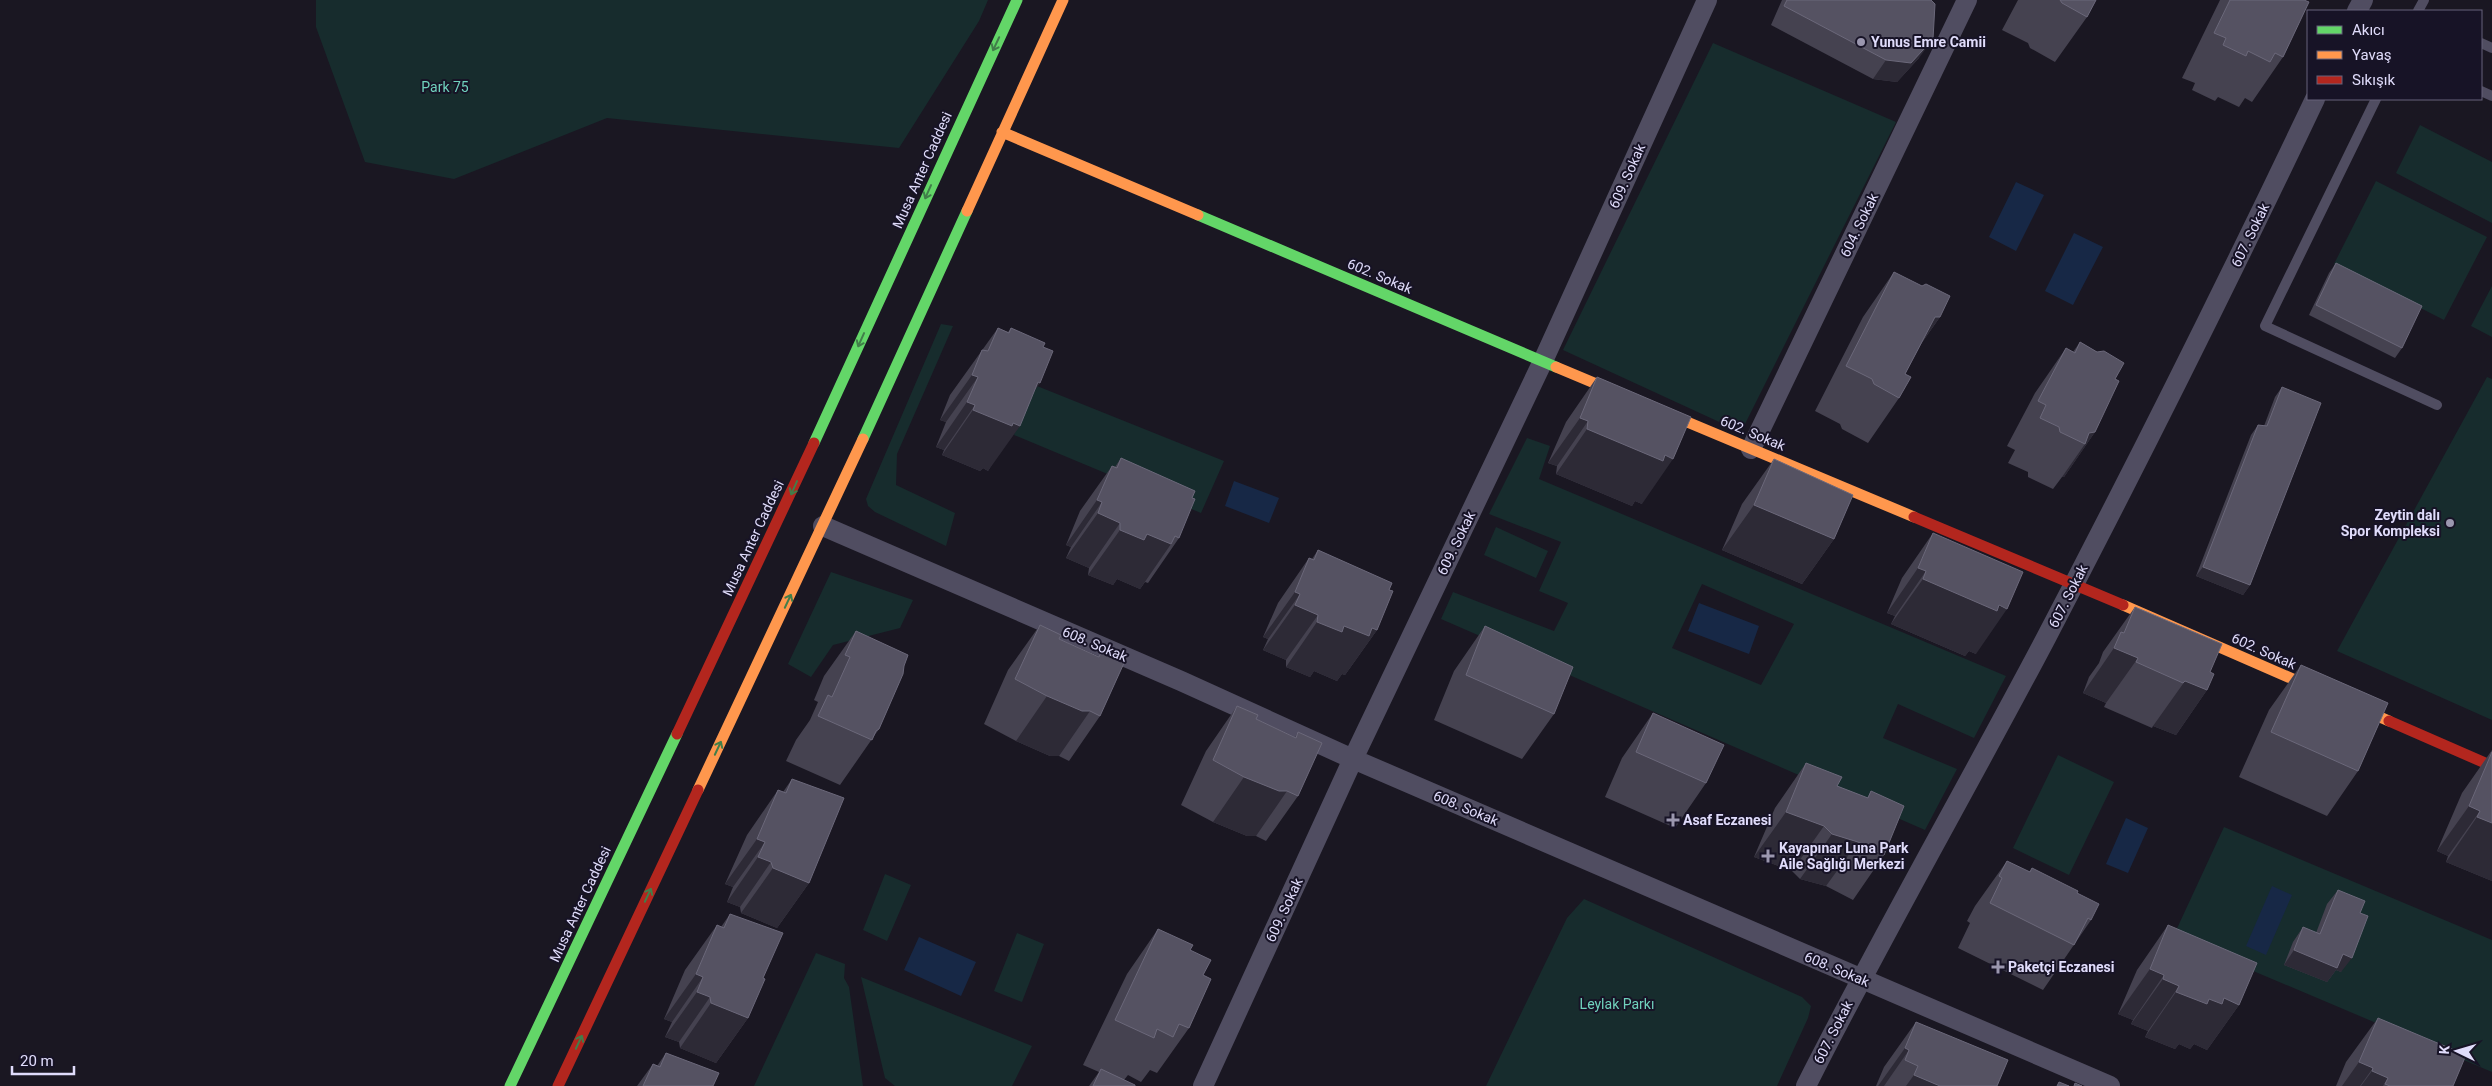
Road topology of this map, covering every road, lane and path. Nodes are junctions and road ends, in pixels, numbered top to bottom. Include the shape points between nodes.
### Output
1 (1017, 0) edge
2 (1063, 0) edge
3 (1707, 0) edge
4 (1967, 0) edge
5 (2315, 100) edge
6 (2376, 100) edge
7 (1002, 132) junction
8 (1543, 361) junction
9 (2437, 406) dead end
10 (1751, 449) junction
11 (823, 526) junction
12 (2074, 583) junction
13 (1353, 759) junction
14 (2492, 766) edge
15 (1860, 978) junction
16 (510, 1086) edge
17 (558, 1086) edge
18 (1203, 1086) edge
19 (1806, 1086) edge
20 (2110, 1086) edge

1 -> 16 main road, Musa Anter Caddesi via 781,515
2 - 7 main road
3 - 8 street, 609. Sokak
4 - 10 street, 604. Sokak
5 - 12 street, 607. Sokak via 2218,303
6 - 9 lane via 2265,326
7 - 8 main road, 602. Sokak
7 - 11 main road
8 - 10 main road, 602. Sokak
8 - 13 street, 609. Sokak
10 - 12 main road, 602. Sokak
11 - 13 street, 608. Sokak
17 -> 11 main road
12 - 14 main road, 602. Sokak
12 - 15 street, 607. Sokak
13 - 15 street, 608. Sokak
13 - 18 street, 609. Sokak
15 - 19 street, 607. Sokak
15 - 20 street, 608. Sokak

